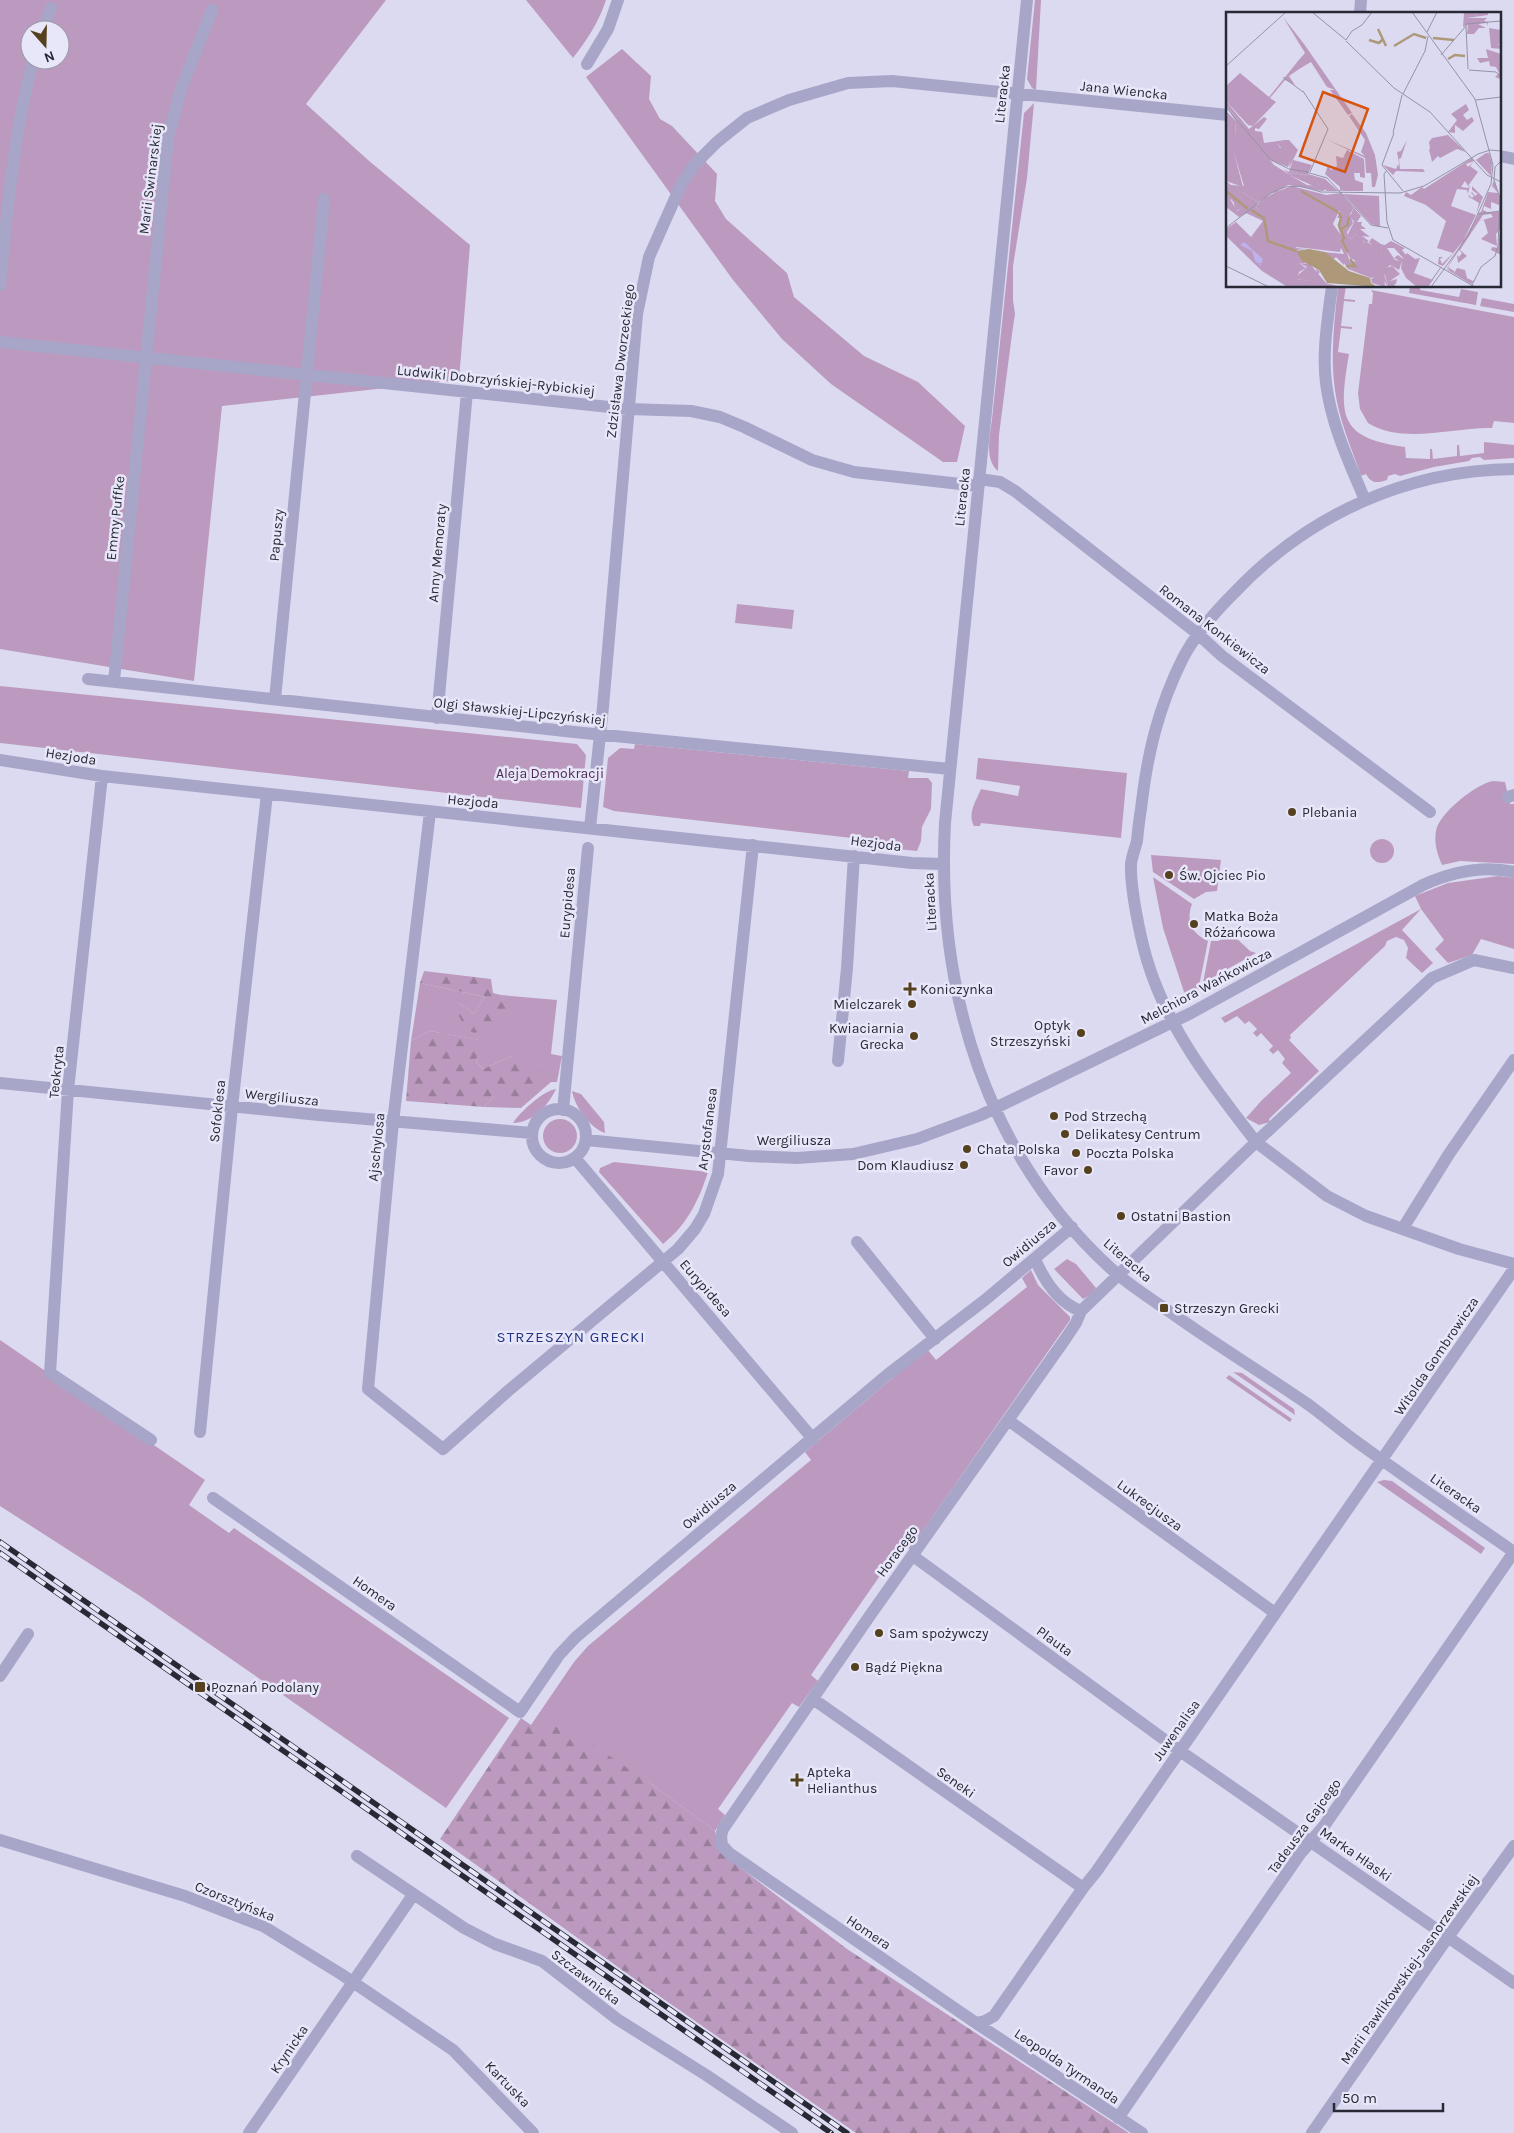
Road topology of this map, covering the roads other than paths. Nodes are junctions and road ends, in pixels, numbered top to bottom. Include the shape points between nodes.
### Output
1 (618, 0) edge
2 (1027, 0) edge
3 (50, 8) dead end
4 (212, 10) dead end
5 (46, 20) edge
6 (587, 64) dead end
7 (30, 70) edge
8 (1017, 94) junction
9 (1226, 116) edge
10 (324, 199) dead end
11 (0, 285) edge
12 (1332, 288) edge
13 (0, 342) edge
14 (147, 358) junction
15 (306, 373) junction
16 (467, 392) junction
17 (628, 409) junction
18 (1514, 469) edge
19 (978, 482) junction
20 (1365, 500) junction
21 (1198, 634) junction
22 (88, 678) dead end
23 (114, 680) junction
24 (275, 699) junction
25 (437, 718) junction
26 (600, 734) junction
27 (0, 760) edge
28 (950, 769) junction
29 (102, 776) junction
30 (267, 794) junction
31 (430, 812) junction
32 (1430, 812) dead end
33 (590, 828) junction
34 (753, 845) junction
35 (588, 848) dead end
36 (854, 856) junction
37 (943, 864) junction
38 (1514, 872) edge
39 (1514, 968) edge
40 (1172, 1022) junction
41 (1514, 1060) edge
42 (838, 1061) dead end
43 (0, 1083) edge
44 (68, 1090) junction
45 (232, 1107) junction
46 (996, 1108) junction
47 (563, 1110) junction
48 (393, 1122) junction
49 (532, 1133) junction
50 (586, 1140) junction
51 (1256, 1142) junction
52 (720, 1152) junction
53 (575, 1158) junction
54 (1072, 1227) junction
55 (1403, 1228) junction
56 (857, 1242) dead end
57 (1035, 1259) junction
58 (664, 1262) junction
59 (1514, 1264) edge
60 (1514, 1269) edge
61 (1119, 1275) junction
62 (1081, 1311) junction
63 (935, 1339) junction
64 (1008, 1420) junction
65 (200, 1432) dead end
66 (813, 1439) junction
67 (151, 1440) dead end
68 (443, 1449) joint
69 (1382, 1460) junction
70 (213, 1498) dead end
71 (1514, 1552) edge
72 (912, 1556) junction
73 (1274, 1613) junction
74 (28, 1634) dead end
75 (0, 1676) edge
76 (813, 1699) junction
77 (520, 1712) joint
78 (1180, 1751) junction
79 (0, 1840) edge
80 (1312, 1841) junction
81 (1514, 1846) edge
82 (729, 1854) joint
83 (357, 1856) dead end
84 (1083, 1888) junction
85 (413, 1895) junction
86 (1448, 1937) junction
87 (353, 1982) junction
88 (1514, 1983) edge
89 (976, 2023) junction
90 (460, 2057) joint
91 (1118, 2118) junction
92 (249, 2133) edge
93 (532, 2133) edge
94 (792, 2133) edge
95 (1142, 2133) edge
96 (1312, 2133) edge

1 - 6 street via 608,30
2 - 8 street, Literacka
3 - 5 street
4 - 14 street, Marii Swinarskiej via 181,89 168,138
7 - 11 street via 14,148
8 - 9 street, Jana Wiencka
8 - 17 street, Zdzisława Dworzeckiego via 892,81 848,83 789,100 747,118 694,165 681,185 649,257 637,314
8 - 19 street, Literacka
10 - 15 street, Papuszy
12 - 20 street via 1324,356 1326,382 1345,454
13 - 14 street, Ludwiki Dobrzyńskiej-Rybickiej
14 - 15 street, Ludwiki Dobrzyńskiej-Rybickiej
14 - 23 street, Emmy Puffke
15 - 16 street, Ludwiki Dobrzyńskiej-Rybickiej
15 - 24 street, Papuszy
16 - 17 street, Ludwiki Dobrzyńskiej-Rybickiej
16 - 25 street, Anny Memoraty
17 - 19 street, Ludwiki Dobrzyńskiej-Rybickiej via 691,411 720,418 812,460 854,472
17 - 26 street, Zdzisława Dworzeckiego
18 - 20 street via 1472,471 1432,479
19 - 21 street, Romana Konkiewicza via 1000,482 1015,492
19 - 28 street, Literacka
20 - 21 street via 1312,527 1281,548 1258,567 1208,619
21 - 32 street, Romana Konkiewicza via 1222,656
21 - 40 street via 1183,658 1159,716 1149,751 1131,863 1141,934 1155,984
22 - 23 street, Olgi Sławskiej-Lipczyńskiej
23 - 24 street, Olgi Sławskiej-Lipczyńskiej
24 - 25 street, Olgi Sławskiej-Lipczyńskiej
25 - 26 street, Olgi Sławskiej-Lipczyńskiej
26 - 28 street, Olgi Sławskiej-Lipczyńskiej
26 - 33 street, Zdzisława Dworzeckiego
27 - 29 street, Hezjoda
28 - 37 street, Literacka
29 - 30 street, Hezjoda
29 - 44 street, Teokryta
30 - 31 street, Hezjoda
30 - 45 street, Sofoklesa
31 - 33 street, Hezjoda
31 - 48 street, Ajschylosa
33 - 34 street, Hezjoda
34 - 36 street, Hezjoda
34 - 52 street, Arystofanesa
35 - 47 street, Eurypidesa
36 - 37 street, Hezjoda
36 - 42 street
37 - 46 street, Literacka via 948,942 956,994 970,1045
38 - 40 street, Melchiora Wańkowicza via 1483,869 1454,873 1423,884
39 - 51 street via 1474,960 1432,978
40 - 46 street, Melchiora Wańkowicza
40 - 51 street via 1211,1084
41 - 55 street
43 - 44 street, Wergiliusza
44 - 45 street, Wergiliusza
44 - 67 street, Teokryta via 50,1373
45 - 48 street, Wergiliusza
45 - 65 street, Sofoklesa
46 - 52 street, Wergiliusza via 925,1137 853,1154 770,1157
46 - 54 street, Literacka via 1029,1170
47 - 49 street via 552,1110 543,1115 535,1123
47 - 50 street via 581,1122
48 - 49 street, Wergiliusza
48 - 68 street, Ajschylosa via 368,1389
49 - 53 street via 532,1144 545,1160 555,1163
50 - 52 street, Wergiliusza
50 - 53 street
51 - 55 street via 1327,1196 1366,1216
51 - 61 street
52 - 58 street, Arystofanesa via 718,1174 704,1214 695,1229
53 - 58 street, Eurypidesa
54 - 57 street, Owidiusza
54 - 61 street, Literacka
55 - 59 street via 1459,1249
56 - 63 street
57 - 62 street via 1044,1279 1070,1307
57 - 63 street, Owidiusza
58 - 66 street, Eurypidesa
58 - 68 street, Arystofanesa via 508,1390
60 - 69 street, Witolda Gombrowicza
61 - 62 street, Horacego
61 - 69 street, Literacka
62 - 64 street, Horacego via 1076,1324
63 - 66 street, Owidiusza via 887,1375
64 - 72 street, Horacego
64 - 73 street, Lukrecjusza
66 - 77 street, Owidiusza via 576,1637 559,1655
69 - 71 street, Literacka
69 - 73 street, Juwenalisa
70 - 77 street, Homera
71 - 80 street, Tadeusza Gajcego
72 - 76 street, Horacego
72 - 78 street, Plauta
73 - 78 street, Juwenalisa
74 - 75 street
76 - 82 street, Horacego via 723,1828 722,1845
76 - 84 street, Seneki
78 - 80 street, Marka Hłaski
78 - 84 street, Juwenalisa
79 - 87 street, Czorsztyńska via 250,1919
80 - 86 street, Marka Hłaski
80 - 91 street, Tadeusza Gajcego via 1294,1862
81 - 86 street, Marii Pawlikowskiej-Jasnorzewskiej
82 - 89 street, Homera
83 - 85 street, Szczawnicka
84 - 89 street, Juwenalisa via 994,2016
85 - 87 street, Krynicka
85 - 94 street, Szczawnicka via 464,1928 542,1962 617,2019
86 - 88 street, Marka Hłaski
86 - 96 street, Marii Pawlikowskiej-Jasnorzewskiej
87 - 90 street, Czorsztyńska
87 - 92 street, Krynicka
89 - 91 street, Leopolda Tyrmanda
90 - 93 street, Kartuska
91 - 95 street, Leopolda Tyrmanda

